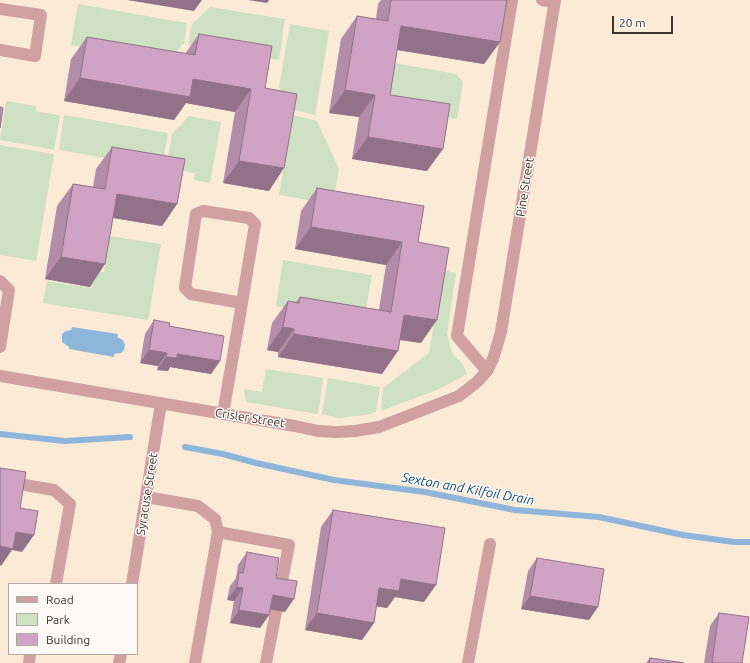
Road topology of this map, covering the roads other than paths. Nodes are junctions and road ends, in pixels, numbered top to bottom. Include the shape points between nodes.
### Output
1 (512, 0) edge
2 (542, 0) edge
3 (555, 1) edge
4 (0, 9) edge
5 (0, 50) edge
6 (0, 281) edge
7 (242, 303) junction
8 (2, 321) edge
9 (0, 347) edge
10 (487, 371) junction
11 (0, 376) edge
12 (161, 403) junction
13 (223, 414) junction
14 (0, 481) edge
15 (146, 497) junction
16 (218, 532) junction
17 (490, 544) dead end
18 (56, 583) edge
19 (132, 583) edge
20 (195, 663) edge
21 (266, 663) edge
22 (468, 663) edge

1 - 10 street via 457,336
2 - 3 street
3 - 10 street, Pine Street via 501,332 494,359
4 - 5 street via 41,15 35,56
6 - 8 street via 9,290
7 - 7 street via 255,224 249,218 203,212 196,214 185,288 191,294
7 - 13 street
8 - 9 street
10 - 13 street, Crisler Street via 459,396 379,427 355,431 318,431
11 - 12 street, Crisler Street
12 - 13 street, Crisler Street
12 - 15 street, Syracuse Street
14 - 18 street via 54,490 70,504
15 - 16 street via 198,506 215,519
15 - 19 street, Syracuse Street
16 - 20 street
16 - 21 street via 289,545
17 - 22 street

